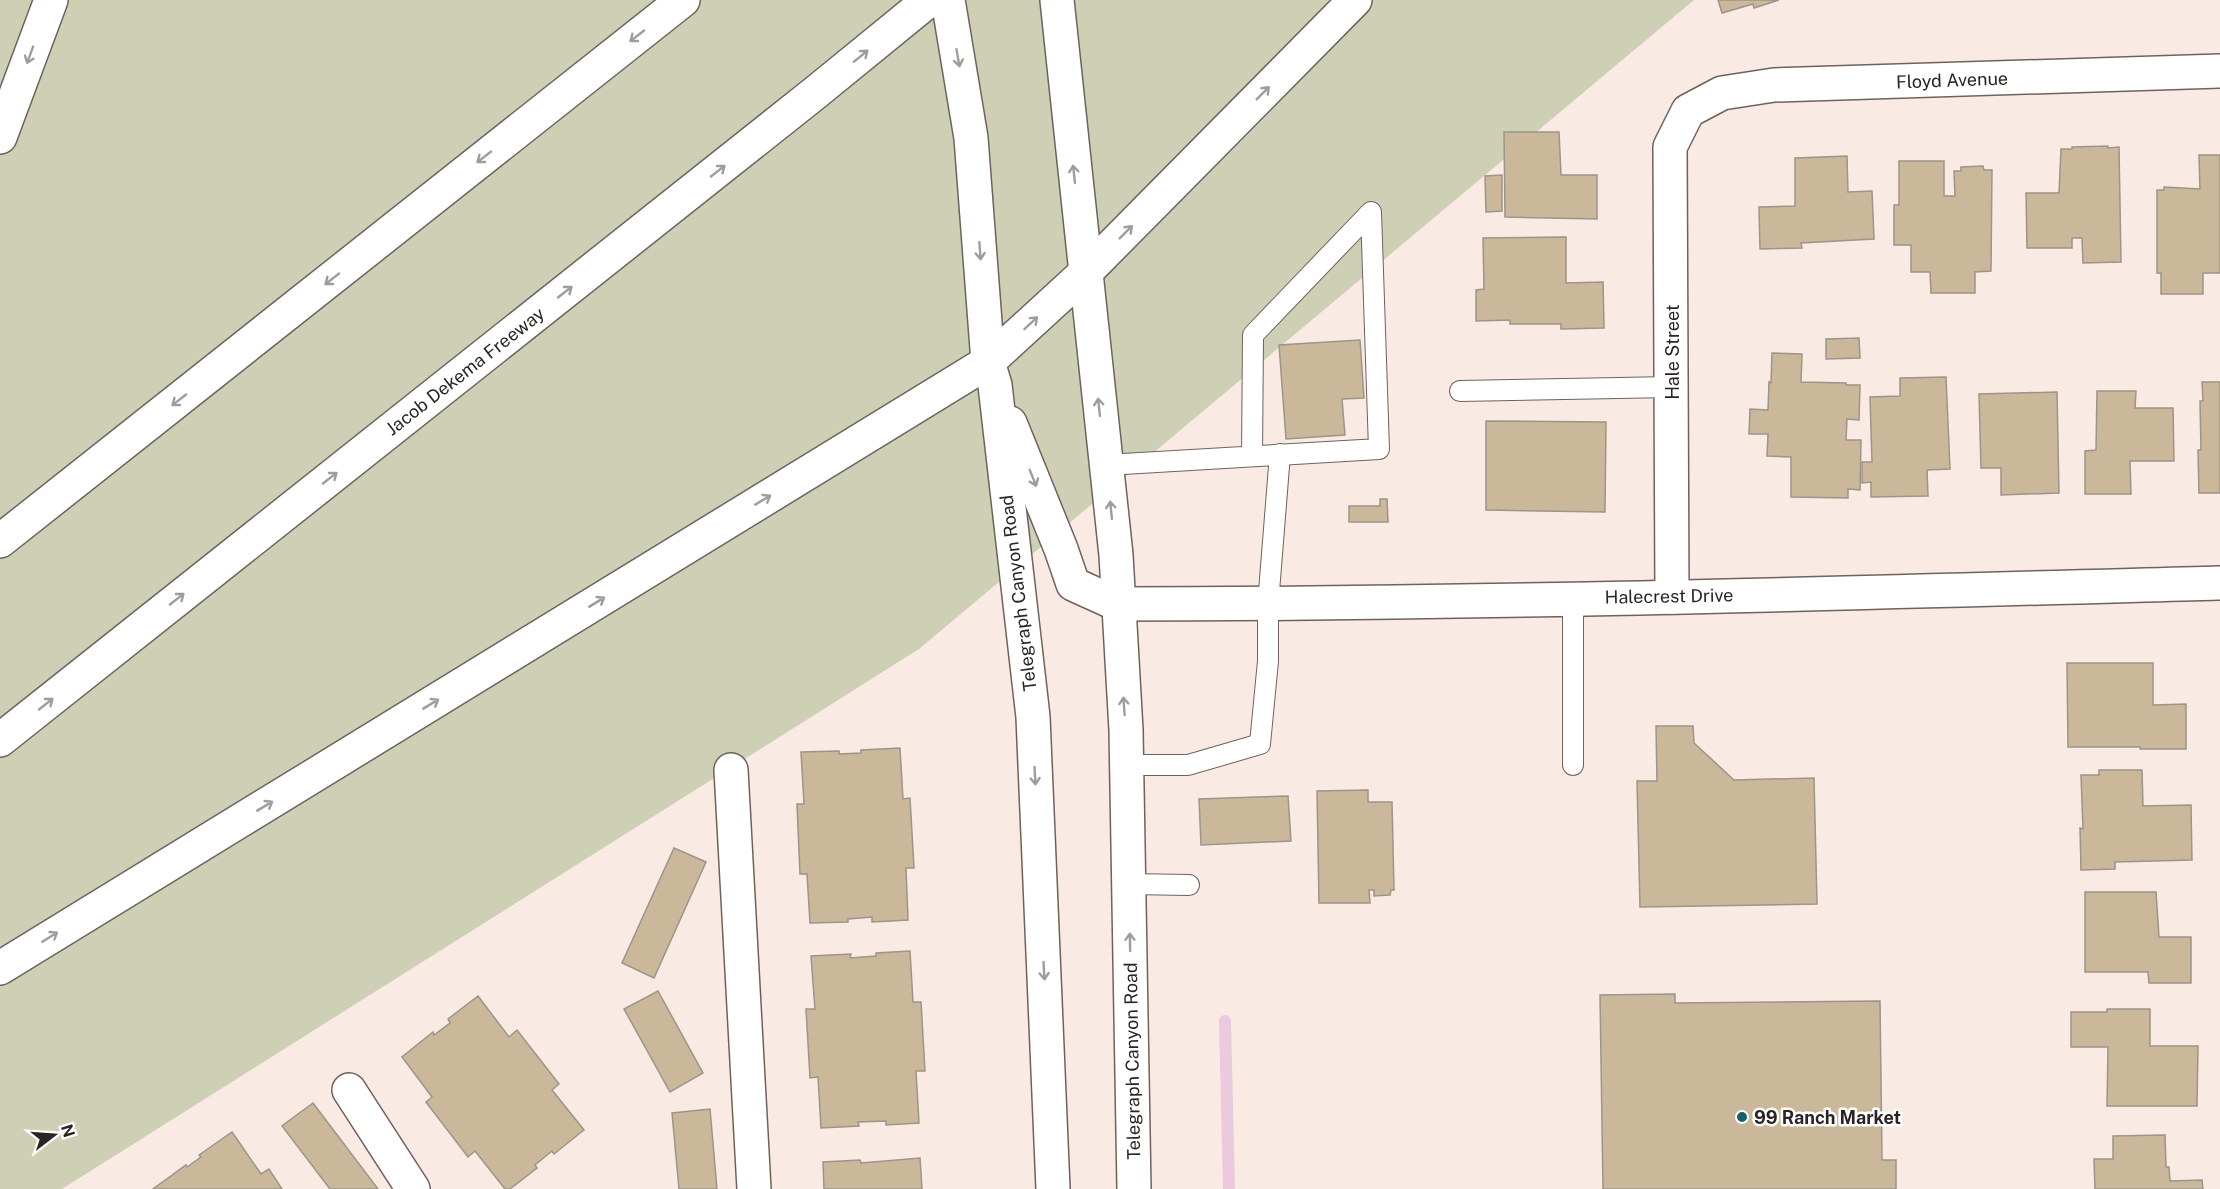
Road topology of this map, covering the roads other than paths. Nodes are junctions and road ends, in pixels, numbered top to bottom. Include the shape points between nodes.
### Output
1 (51, 0) edge
2 (683, 0) edge
3 (930, 0) edge
4 (948, 0) edge
5 (1057, 0) edge
6 (1355, 0) edge
7 (2220, 71) edge
8 (1688, 111) joint
9 (0, 137) edge
10 (1084, 274) junction
11 (992, 374) junction
12 (1672, 387) junction
13 (1460, 391) dead end
14 (1280, 454) junction
15 (1252, 456) junction
16 (1106, 465) junction
17 (0, 541) edge
18 (2220, 583) edge
19 (1672, 597) junction
20 (1573, 598) junction
21 (1117, 604) junction
22 (1268, 604) junction
23 (0, 740) edge
24 (1127, 765) junction
25 (1573, 765) dead end
26 (731, 770) dead end
27 (1129, 884) junction
28 (1189, 885) dead end
29 (0, 968) edge
30 (349, 1090) dead end
31 (413, 1189) edge
32 (754, 1189) edge
33 (1053, 1189) edge
34 (1134, 1189) edge

1 -> 9 main road
2 -> 17 main road
23 -> 3 main road, Jacob Dekema Freeway
4 -> 11 main road, Telegraph Canyon Road via 971,138
10 -> 5 main road, Telegraph Canyon Road
10 -> 6 main road
7 - 8 main road, Floyd Avenue via 1774,85 1722,93
8 - 12 main road, Hale Street via 1670,147
11 -> 10 main road
16 -> 10 main road, Telegraph Canyon Road
11 -> 21 main road via 1073,584
29 -> 11 main road
11 -> 33 main road, Telegraph Canyon Road via 1033,717
12 - 13 lane
12 - 19 main road, Hale Street
14 - 15 lane
14 - 15 lane via 1379,449 1371,212 1252,335
14 - 22 lane
15 - 16 lane
21 -> 16 main road, Telegraph Canyon Road
18 - 19 main road, Halecrest Drive
19 - 20 main road, Halecrest Drive
20 - 22 main road, Halecrest Drive
20 - 25 lane
21 - 22 main road, Halecrest Drive
24 -> 21 main road, Telegraph Canyon Road
22 - 24 lane via 1268,661 1260,744 1188,765
24 - 27 main road, Telegraph Canyon Road
26 - 32 main road
27 - 28 lane
34 -> 27 main road, Telegraph Canyon Road
30 - 31 main road

